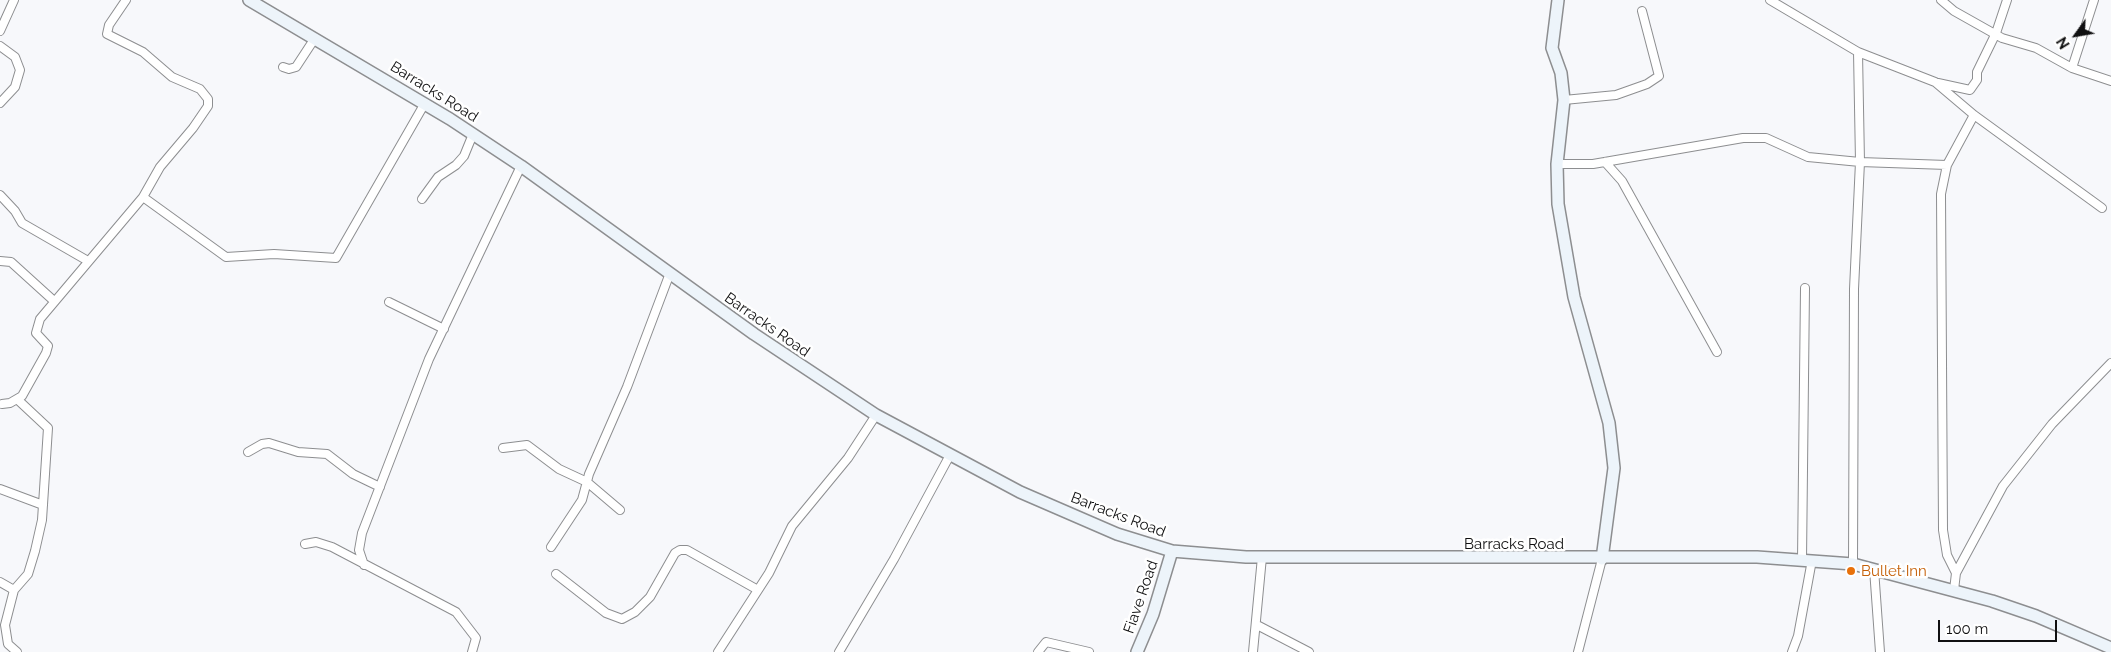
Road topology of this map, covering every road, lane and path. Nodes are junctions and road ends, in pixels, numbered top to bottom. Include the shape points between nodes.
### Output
1 (14, 0) edge
2 (126, 0) edge
3 (248, 0) edge
4 (1558, 0) edge
5 (1770, 0) edge
6 (1941, 0) edge
7 (2007, 0) edge
8 (2094, 0) edge
9 (1642, 11) dead end
10 (0, 31) edge
11 (1996, 33) junction
12 (315, 38) junction
13 (0, 46) edge
14 (1858, 52) junction
15 (283, 67) dead end
16 (2072, 68) junction
17 (1934, 82) junction
18 (2111, 82) edge
19 (1564, 100) junction
20 (0, 103) edge
21 (425, 103) junction
22 (1974, 115) junction
23 (473, 134) junction
24 (1605, 162) junction
25 (1860, 162) junction
26 (1557, 164) junction
27 (1947, 165) junction
28 (521, 166) junction
29 (0, 194) edge
30 (143, 197) junction
31 (422, 199) dead end
32 (2102, 208) dead end
33 (0, 261) edge
34 (88, 261) junction
35 (670, 274) junction
36 (1805, 288) dead end
37 (54, 301) junction
38 (389, 302) dead end
39 (444, 329) junction
40 (1717, 352) dead end
41 (2111, 363) edge
42 (17, 399) junction
43 (2, 404) dead end
44 (876, 415) junction
45 (502, 448) dead end
46 (248, 452) dead end
47 (950, 455) junction
48 (587, 482) junction
49 (380, 487) junction
50 (0, 489) edge
51 (43, 505) junction
52 (620, 510) dead end
53 (305, 544) dead end
54 (551, 547) dead end
55 (1172, 551) junction
56 (1262, 557) junction
57 (1602, 559) junction
58 (1807, 560) junction
59 (1853, 564) junction
60 (364, 565) junction
61 (1874, 569) junction
62 (1956, 573) junction
63 (556, 574) dead end
64 (0, 582) edge
65 (14, 590) junction
66 (758, 590) junction
67 (1954, 590) junction
68 (1257, 625) junction
69 (2111, 648) edge
70 (17, 652) edge
71 (472, 652) edge
72 (718, 652) edge
73 (839, 652) edge
74 (1038, 652) edge
75 (1089, 652) edge
76 (1137, 652) edge
77 (1253, 652) edge
78 (1309, 652) edge
79 (1578, 652) edge
80 (1792, 652) edge
81 (1880, 652) edge

1 - 10 street
2 - 30 street via 109,25 107,34 143,52 172,77 200,89 209,102 193,128 160,167
3 - 12 street, Barracks Road
4 - 19 street via 1552,48 1561,73
5 - 14 street
6 - 11 street via 1954,11
7 - 11 street
8 - 16 street
9 - 19 street via 1659,76 1616,95
11 - 16 street via 2036,48
11 - 17 street via 1970,90
12 - 15 street via 296,67
12 - 21 street, Barracks Road
13 - 20 street via 15,56 20,70 15,87
14 - 17 street
14 - 25 street
16 - 18 street
17 - 22 street
19 - 26 street
21 - 23 street, Barracks Road
21 - 30 street via 336,258 274,254 226,257
22 - 27 street
22 - 32 street
23 - 28 street, Barracks Road
23 - 31 street via 464,156 438,177
24 - 25 street via 1766,138 1808,157
24 - 26 street
24 - 40 street via 1622,181
25 - 27 street
25 - 59 street via 1854,289
26 - 57 street via 1558,204 1574,297 1609,424 1614,468
27 - 62 street via 1940,202 1943,530 1947,555
28 - 35 street, Barracks Road
28 - 39 street
29 - 34 street via 22,222
30 - 34 street
33 - 37 street via 11,262
34 - 37 street
35 - 44 street, Barracks Road via 802,368
35 - 48 street
36 - 58 street
37 - 42 street via 38,324 36,333 48,346 47,351
38 - 39 street
39 - 49 street via 429,359
41 - 62 street via 2052,424 2014,470
42 - 43 street
42 - 51 street via 48,428
44 - 47 street, Barracks Road
44 - 66 street via 848,458 792,526
45 - 48 street via 527,445 559,469
46 - 49 street via 269,443 298,452 327,454 353,474
47 - 55 street, Barracks Road via 1020,492 1079,518
47 - 73 street
48 - 52 street
48 - 54 street via 582,500
49 - 60 street via 359,543 358,550
50 - 51 street
51 - 65 street via 28,574
53 - 60 street via 324,544
55 - 56 street, Barracks Road
55 - 76 street, Fiave Road via 1153,614
56 - 57 street, Barracks Road
56 - 68 street
57 - 58 street, Barracks Road via 1757,557
57 - 79 street
58 - 59 street, Barracks Road
58 - 80 street via 1798,636
59 - 61 street, Barracks Road
60 - 71 street via 456,612 476,638
61 - 67 street, Barracks Road
61 - 81 street
62 - 67 street
63 - 66 street via 606,613 622,619 635,612 650,597 680,550 687,550
64 - 65 street
65 - 70 street via 6,625 8,644
66 - 72 street
67 - 69 street, Barracks Road via 2036,616
68 - 77 street
68 - 78 street
74 - 75 street via 1046,642

